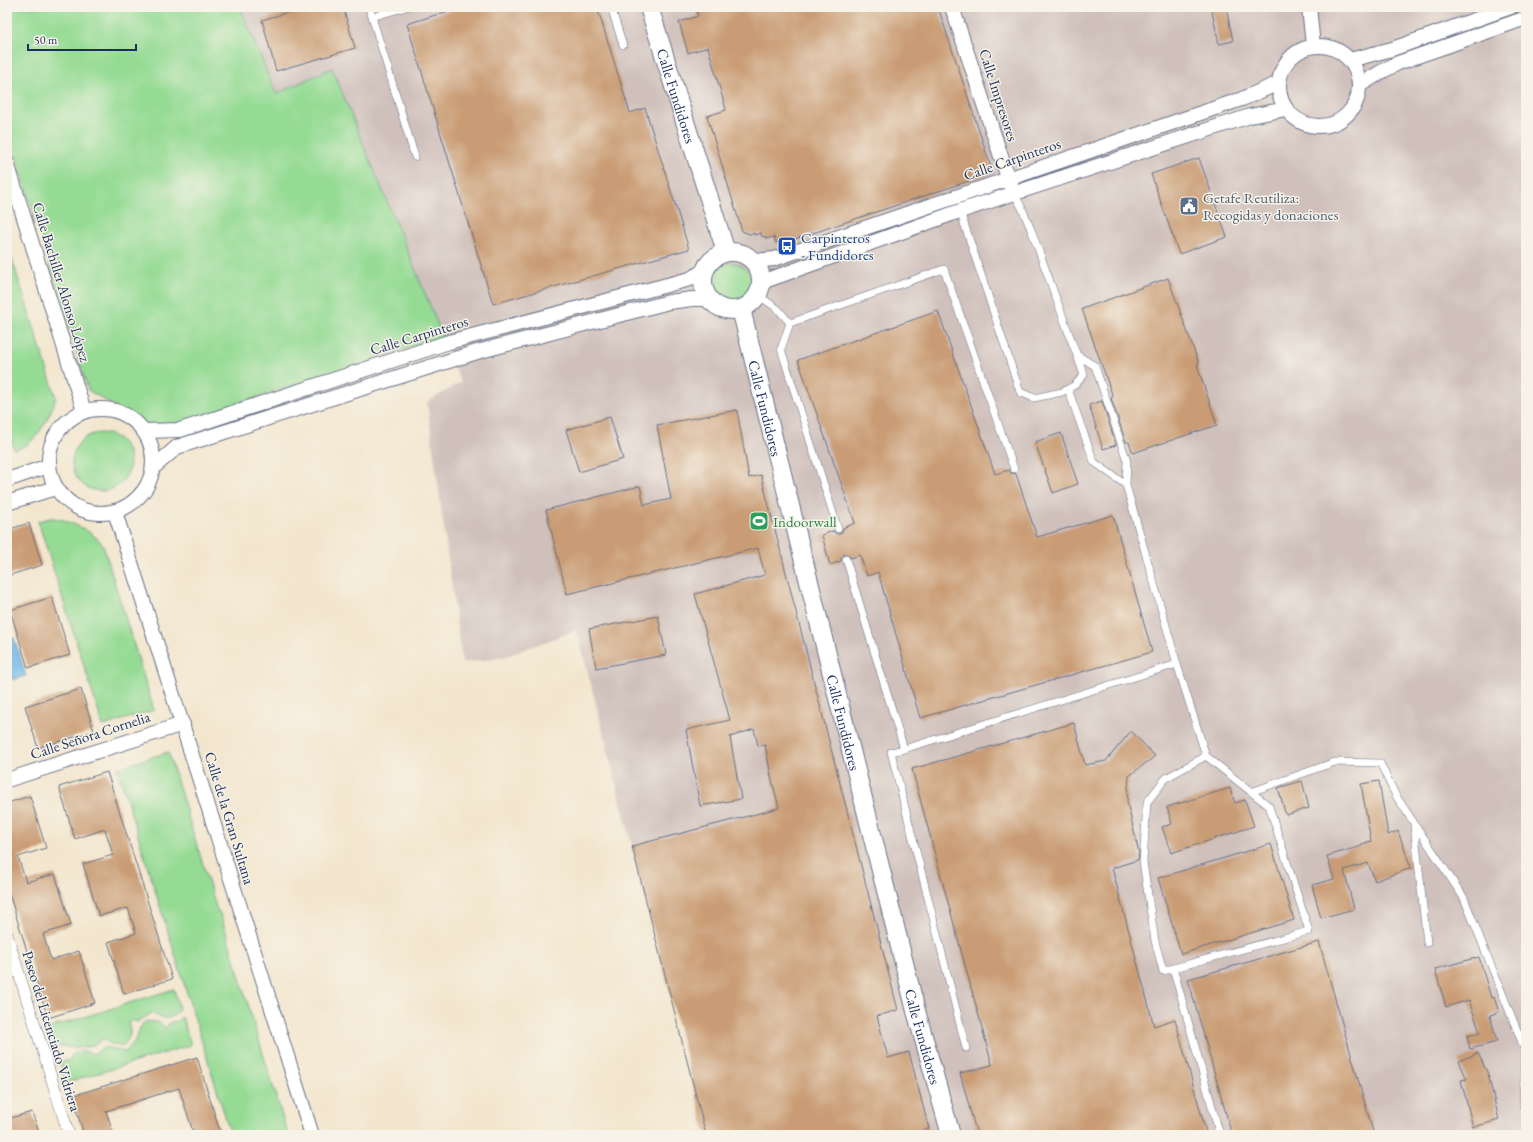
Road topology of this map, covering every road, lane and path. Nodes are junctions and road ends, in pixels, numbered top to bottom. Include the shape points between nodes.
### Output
1 (369, 7) edge
2 (406, 7) edge
3 (611, 7) edge
4 (649, 7) edge
5 (952, 7) edge
6 (1309, 7) edge
7 (1511, 7) edge
8 (372, 17) junction
9 (1526, 18) edge
10 (623, 45) dead end
11 (1313, 46) junction
12 (1350, 60) junction
13 (1279, 83) junction
14 (1360, 85) junction
15 (1286, 109) junction
16 (415, 157) dead end
17 (7, 163) edge
18 (1008, 179) junction
19 (1014, 193) junction
20 (13, 202) edge
21 (960, 211) junction
22 (726, 252) junction
23 (754, 262) junction
24 (705, 270) junction
25 (760, 289) junction
26 (708, 299) junction
27 (740, 309) junction
28 (790, 323) junction
29 (1077, 355) junction
30 (1068, 389) junction
31 (84, 411) junction
32 (144, 431) junction
33 (48, 466) junction
34 (154, 467) junction
35 (1014, 469) dead end
36 (7, 480) edge
37 (1126, 485) junction
38 (55, 488) junction
39 (7, 503) edge
40 (115, 512) junction
41 (838, 529) dead end
42 (846, 559) dead end
43 (1177, 664) junction
44 (183, 724) junction
45 (904, 749) junction
46 (1206, 756) junction
47 (7, 780) edge
48 (1251, 792) junction
49 (1414, 823) junction
50 (7, 935) edge
51 (1427, 942) dead end
52 (1173, 968) junction
53 (966, 1048) dead end
54 (1522, 1106) dead end
55 (69, 1135) edge
56 (312, 1135) edge
57 (951, 1135) edge
58 (1220, 1135) edge

1 - 8 lane
2 - 8 lane
3 - 10 lane
4 - 22 street, Calle Fundidores
5 - 18 street, Calle Impresores
6 - 11 street
7 - 12 street
8 - 16 lane
9 - 14 street via 1398,63
11 - 12 street via 1339,51
11 - 13 street via 1296,53 1286,63
12 - 14 street via 1357,72
13 - 15 street via 1280,96
13 - 18 street, Calle Carpinteros via 1242,99
14 - 15 street via 1356,103 1348,114 1337,122 1323,126 1303,123
15 - 19 street via 1250,116
17 - 20 street, Calle Bachiller Alonso López
18 - 19 street, Calle Impresores
18 - 23 street, Calle Carpinteros via 774,259
19 - 21 street
19 - 29 lane via 1032,232
20 - 31 street, Calle Bachiller Alonso López
21 - 25 street
21 - 30 lane via 1020,392 1034,398
22 - 23 street via 746,255
22 - 24 street via 713,258
23 - 25 street via 760,272
24 - 26 street via 703,285
24 - 32 street, Calle Carpinteros via 690,279 449,342 180,430
25 - 27 street via 752,303
25 - 28 lane
26 - 27 street via 721,309
26 - 34 street via 669,302 477,352 177,447
27 - 57 street, Calle Fundidores via 914,1003
28 - 35 lane via 944,269
28 - 41 lane via 782,348
29 - 30 lane via 1084,375
29 - 37 lane via 1095,366 1127,461
30 - 37 lane via 1094,462
31 - 32 street via 97,408 125,414
31 - 33 street via 64,422 52,440
32 - 34 street via 151,446
33 - 36 street
33 - 38 street
34 - 40 street via 141,496
37 - 43 lane
38 - 39 street
38 - 40 street via 72,505 92,513
40 - 44 street, Calle de la Gran Sultana
42 - 45 lane
43 - 45 lane
43 - 46 lane
44 - 47 street, Calle Señora Cornelia
44 - 56 street, Calle de la Gran Sultana
45 - 53 lane via 891,752
46 - 48 lane
46 - 52 lane via 1166,778 1147,802 1143,862 1155,941 1163,971
48 - 49 lane via 1335,762 1380,763 1396,796
48 - 52 lane via 1268,806 1309,931
49 - 51 lane
49 - 54 lane via 1464,898 1525,1050
50 - 55 street, Paseo del Licenciado Vidriera
52 - 58 lane

